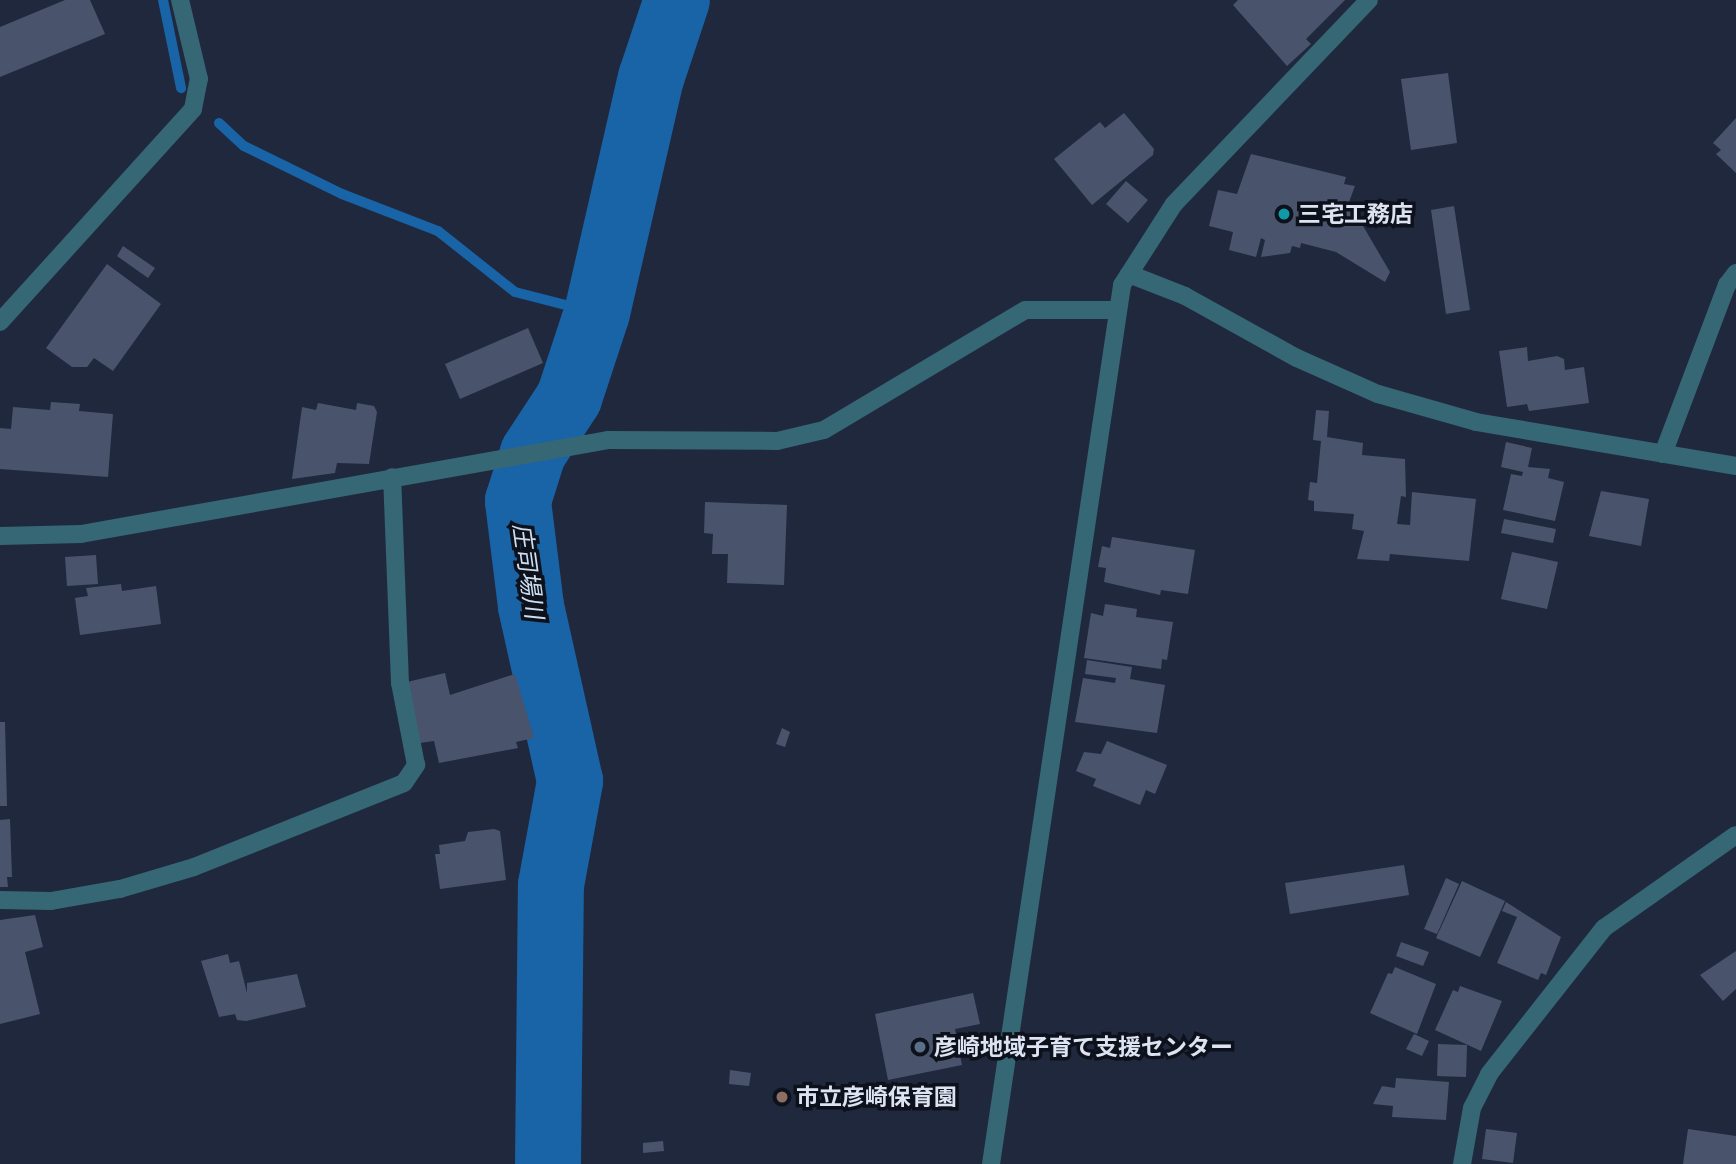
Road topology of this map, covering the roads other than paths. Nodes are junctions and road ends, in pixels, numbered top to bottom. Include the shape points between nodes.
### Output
1 (180, 0) edge
2 (1369, 0) edge
3 (1736, 273) edge
4 (1129, 274) junction
5 (1118, 310) junction
6 (0, 323) edge
7 (1663, 454) junction
8 (1736, 466) edge
9 (392, 477) junction
10 (0, 536) edge
11 (1736, 835) edge
12 (0, 900) edge
13 (991, 1164) edge
14 (1462, 1164) edge

1 - 6 street via 199,79 193,109
2 - 4 street via 1174,204
3 - 7 street via 1727,285
4 - 5 street
4 - 7 street via 1185,296 1297,358 1378,394 1476,422
5 - 9 street via 1025,310 824,430 777,441 608,440
5 - 13 street
7 - 8 street
9 - 10 street via 81,534
9 - 12 street via 400,683 416,765 404,783 194,867 120,889 51,901
11 - 14 street via 1604,928 1489,1074 1472,1108

